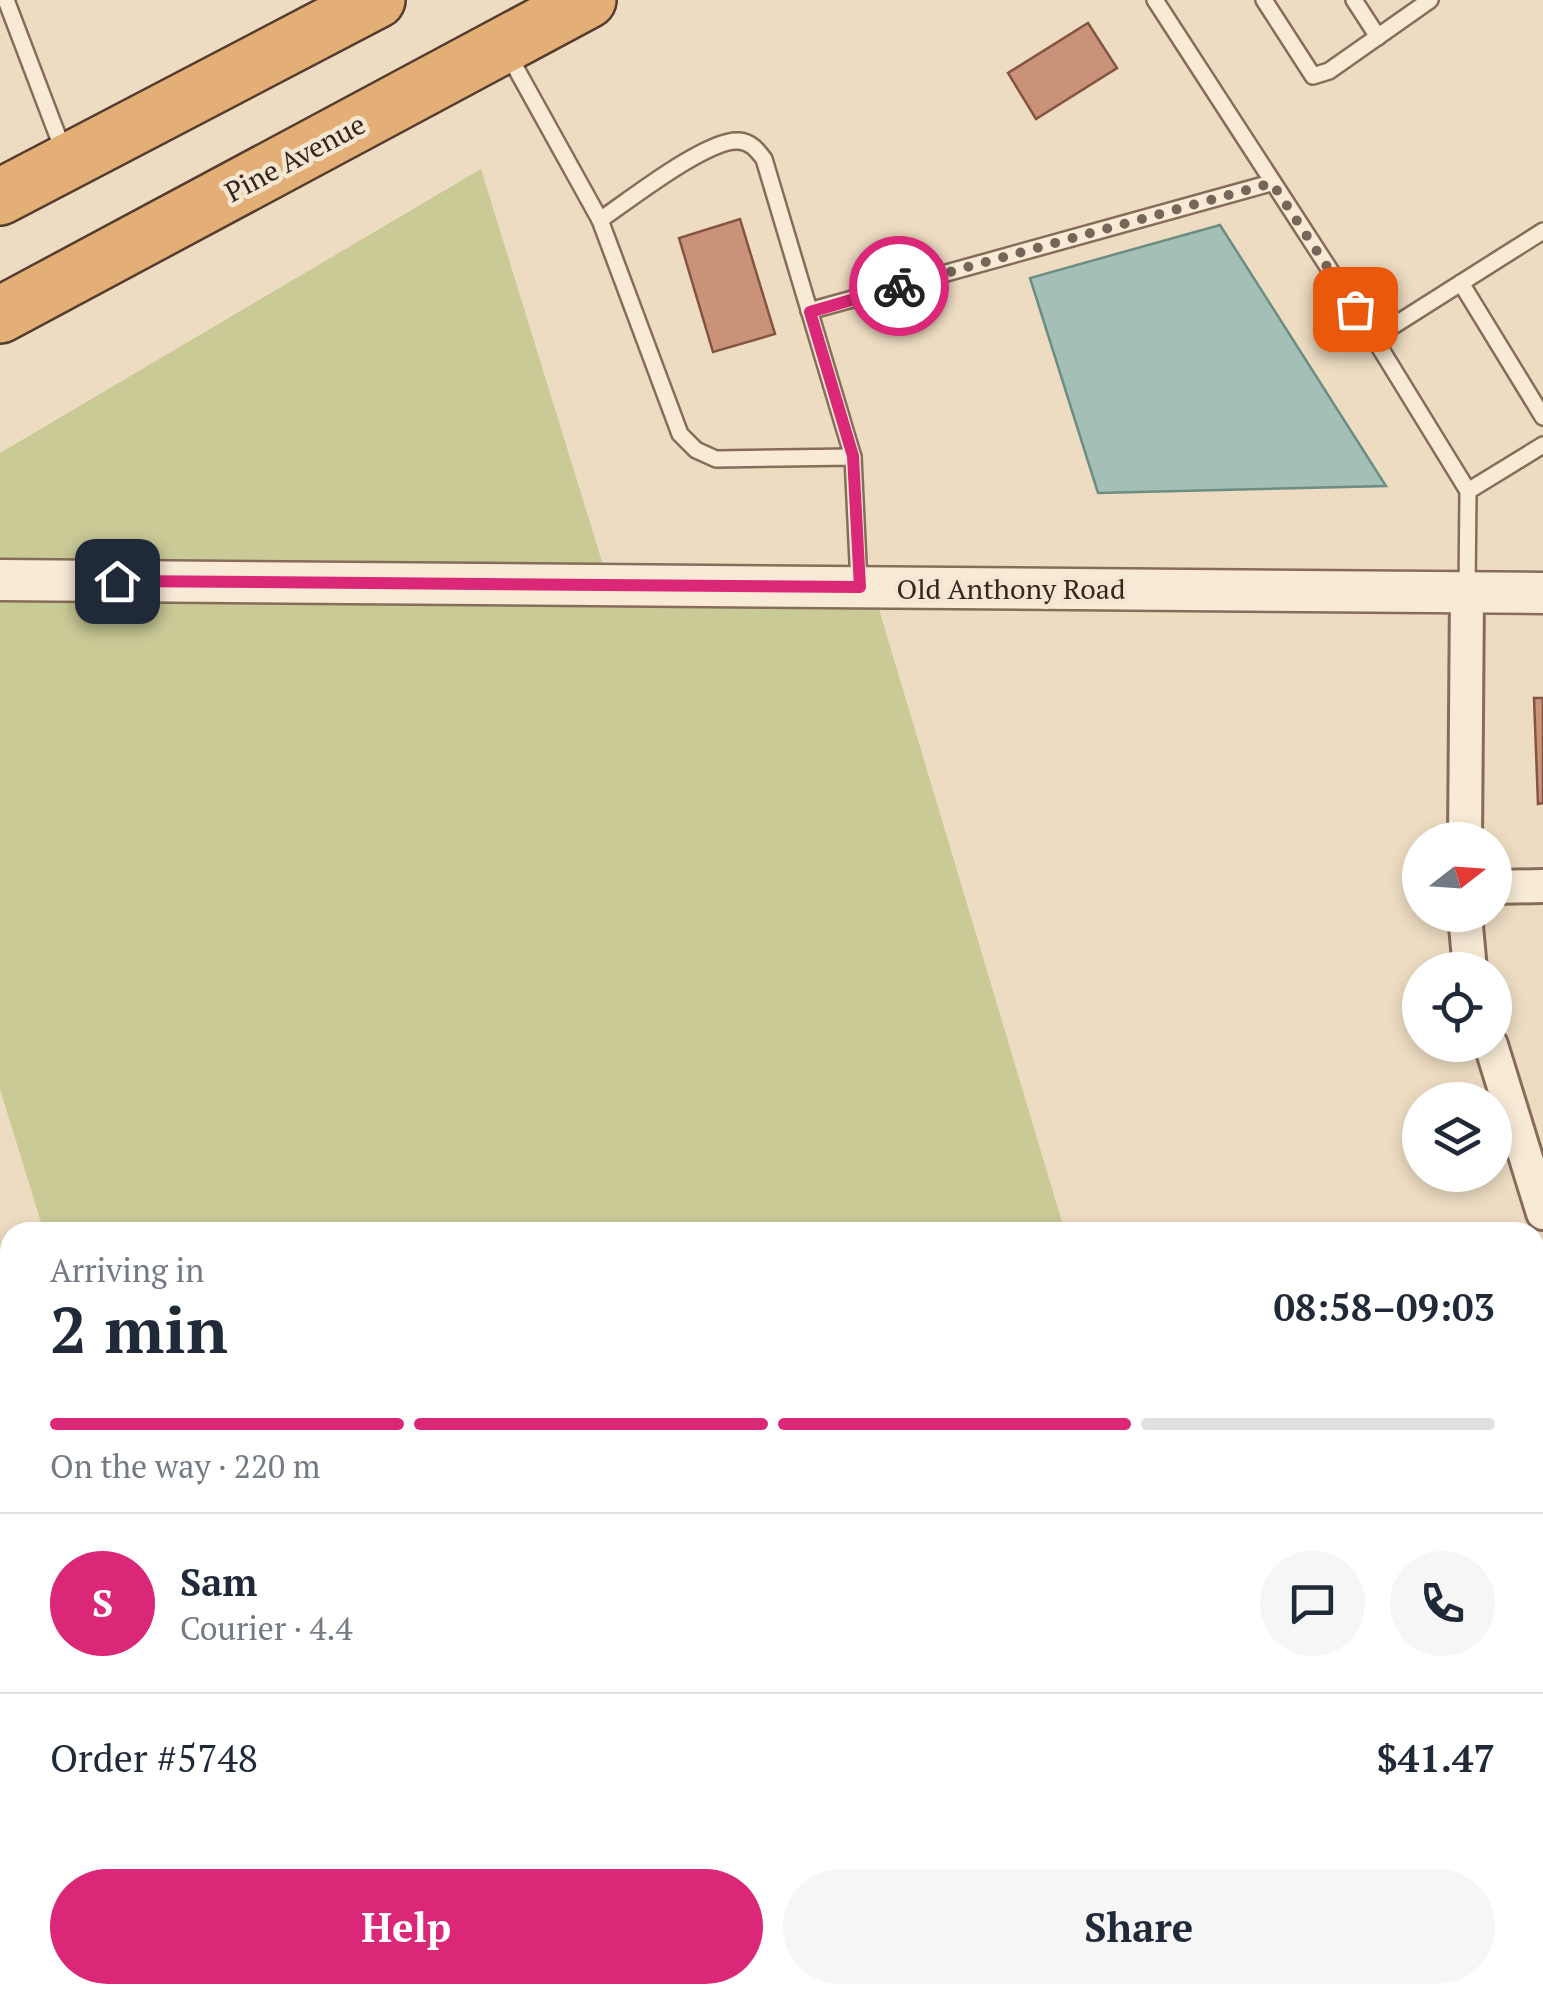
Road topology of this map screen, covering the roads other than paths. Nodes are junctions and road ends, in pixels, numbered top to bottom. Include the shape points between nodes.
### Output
1 (6, 0) edge
2 (377, 0) edge
3 (588, 0) edge
4 (1155, 0) edge
5 (1264, 0) edge
6 (1354, 0) edge
7 (1430, 0) edge
8 (7, 22) edge
9 (1378, 38) junction
10 (504, 46) junction
11 (67, 162) junction
12 (1272, 183) junction
13 (0, 198) edge
14 (600, 220) junction
15 (1543, 231) edge
16 (1461, 284) junction
17 (810, 312) junction
18 (0, 315) edge
19 (1374, 338) junction
20 (1543, 417) edge
21 (1543, 445) edge
22 (853, 456) junction
23 (1468, 491) junction
24 (0, 580) edge
25 (860, 587) junction
26 (1467, 592) junction
27 (1543, 593) edge
28 (1465, 822) edge
29 (1543, 886) edge
30 (1512, 887) edge
31 (1496, 1062) edge
32 (1543, 1212) edge

1 - 8 lane
2 - 11 highway
3 - 10 highway, Pine Avenue
4 - 12 lane
5 - 9 lane via 1314,76
6 - 9 lane
7 - 9 lane
8 - 11 lane
10 - 14 lane
10 - 18 highway, Pine Avenue
11 - 13 highway
12 - 17 lane
12 - 19 lane
14 - 17 lane via 709,149 740,141 754,146 764,159
14 - 22 lane via 670,414 696,450 716,459
15 - 16 lane
16 - 19 lane
16 - 20 lane
17 - 22 lane
19 - 23 lane
21 - 23 lane
22 - 25 lane
23 - 26 lane
24 - 25 street, Old Anthony Road
25 - 26 street, Old Anthony Road
26 - 27 street, Old Anthony Road
26 - 28 street
29 - 30 street
31 - 32 street

